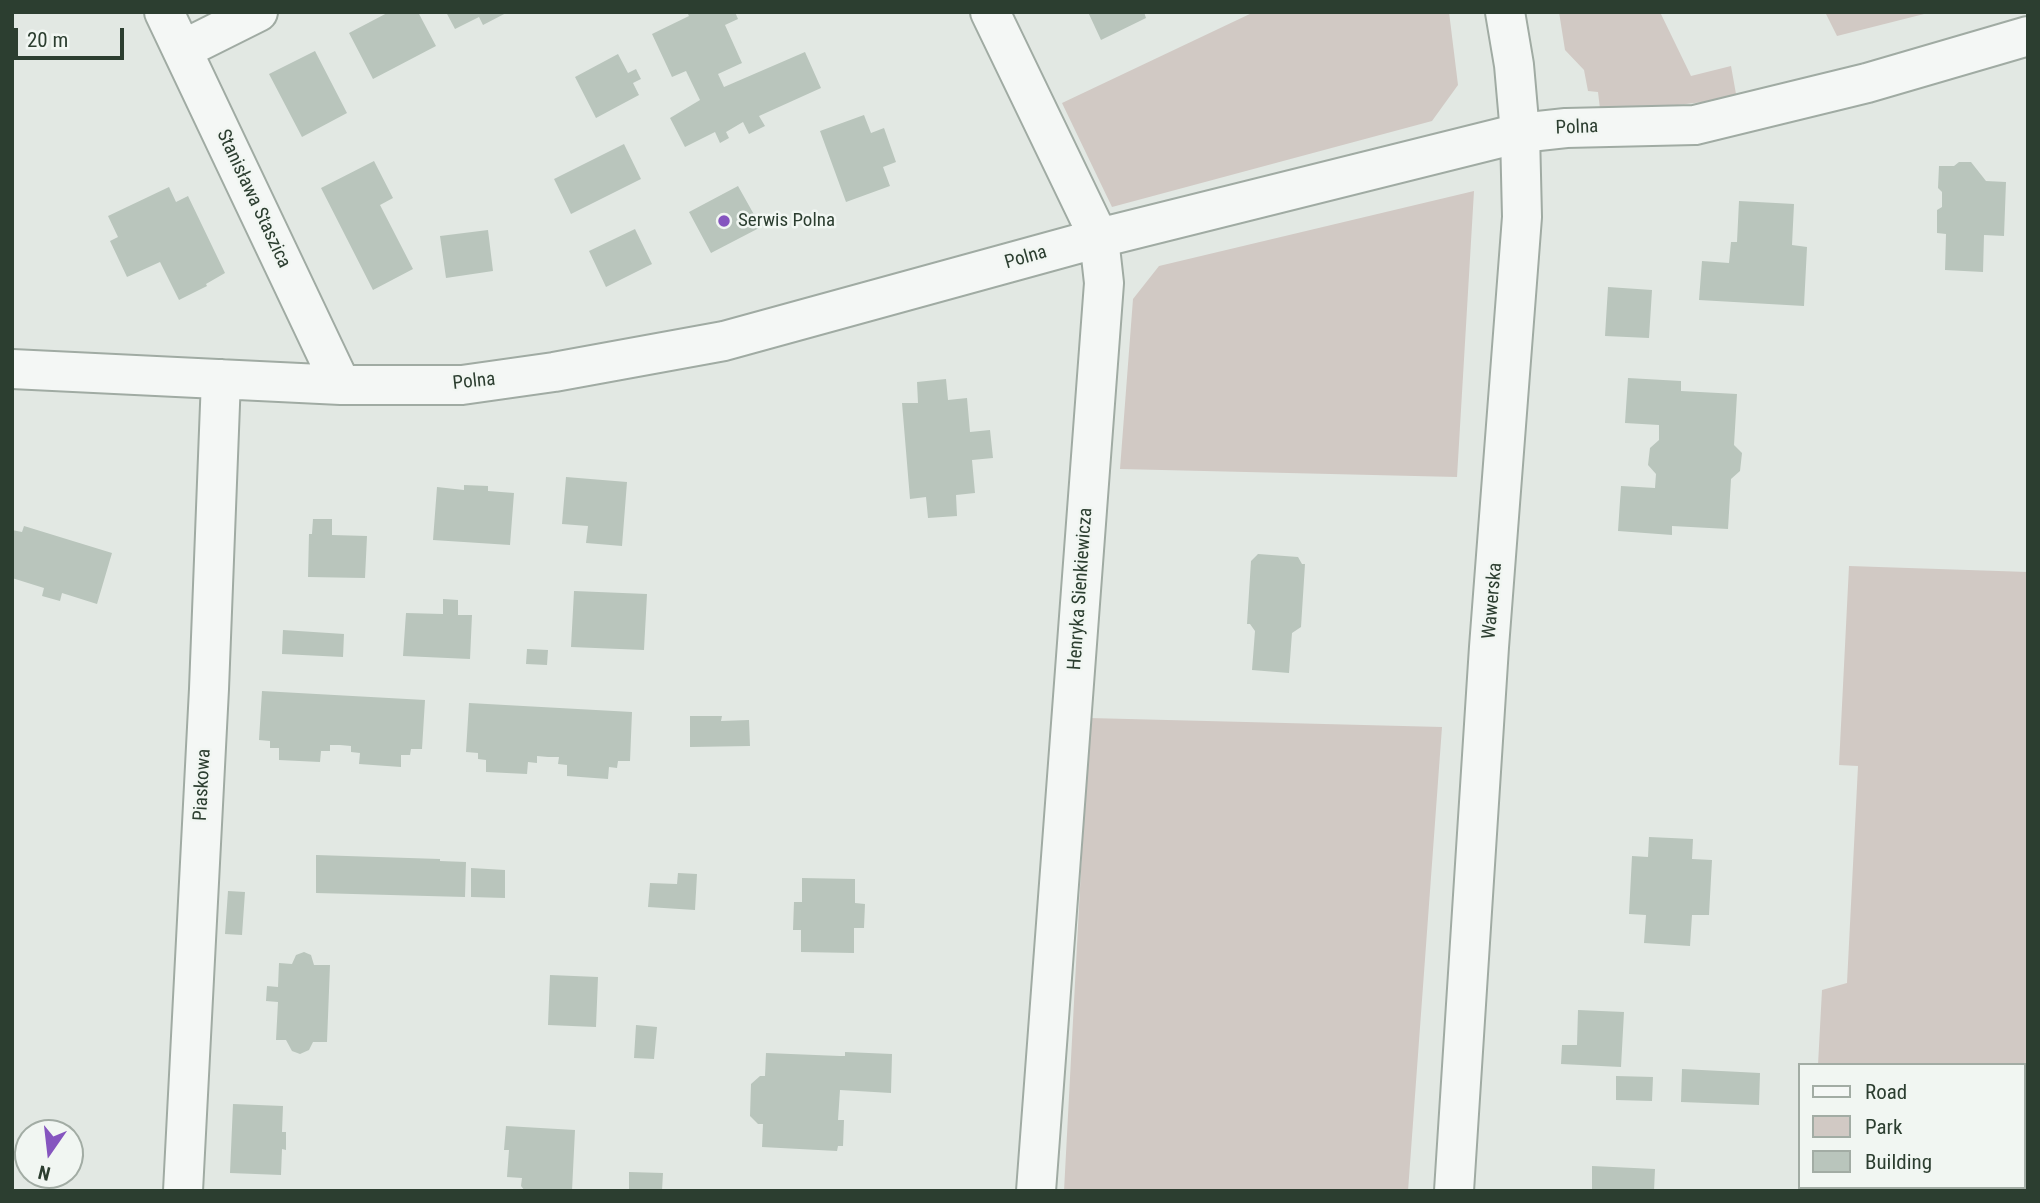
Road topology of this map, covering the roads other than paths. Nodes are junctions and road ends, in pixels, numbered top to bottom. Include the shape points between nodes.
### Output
1 (164, 12) edge
2 (257, 12) edge
3 (990, 12) edge
4 (1505, 12) edge
5 (2028, 36) edge
6 (182, 50) junction
7 (1520, 133) junction
8 (1099, 238) junction
9 (12, 369) edge
10 (221, 379) junction
11 (341, 385) junction
12 (183, 1191) edge
13 (1036, 1191) edge
14 (1454, 1191) edge

1 - 6 street, Stanisława Staszica
2 - 6 street
3 - 8 street, Henryka Sienkiewicza
4 - 7 street, Wawerska
5 - 7 street, Polna via 1867,83 1695,125
6 - 11 street, Stanisława Staszica
7 - 8 street, Polna
7 - 14 street, Wawerska via 1522,217
8 - 11 street, Polna via 724,341 462,385
8 - 13 street, Henryka Sienkiewicza via 1104,283
9 - 10 street, Polna
10 - 11 street, Polna
10 - 12 street, Piaskowa

